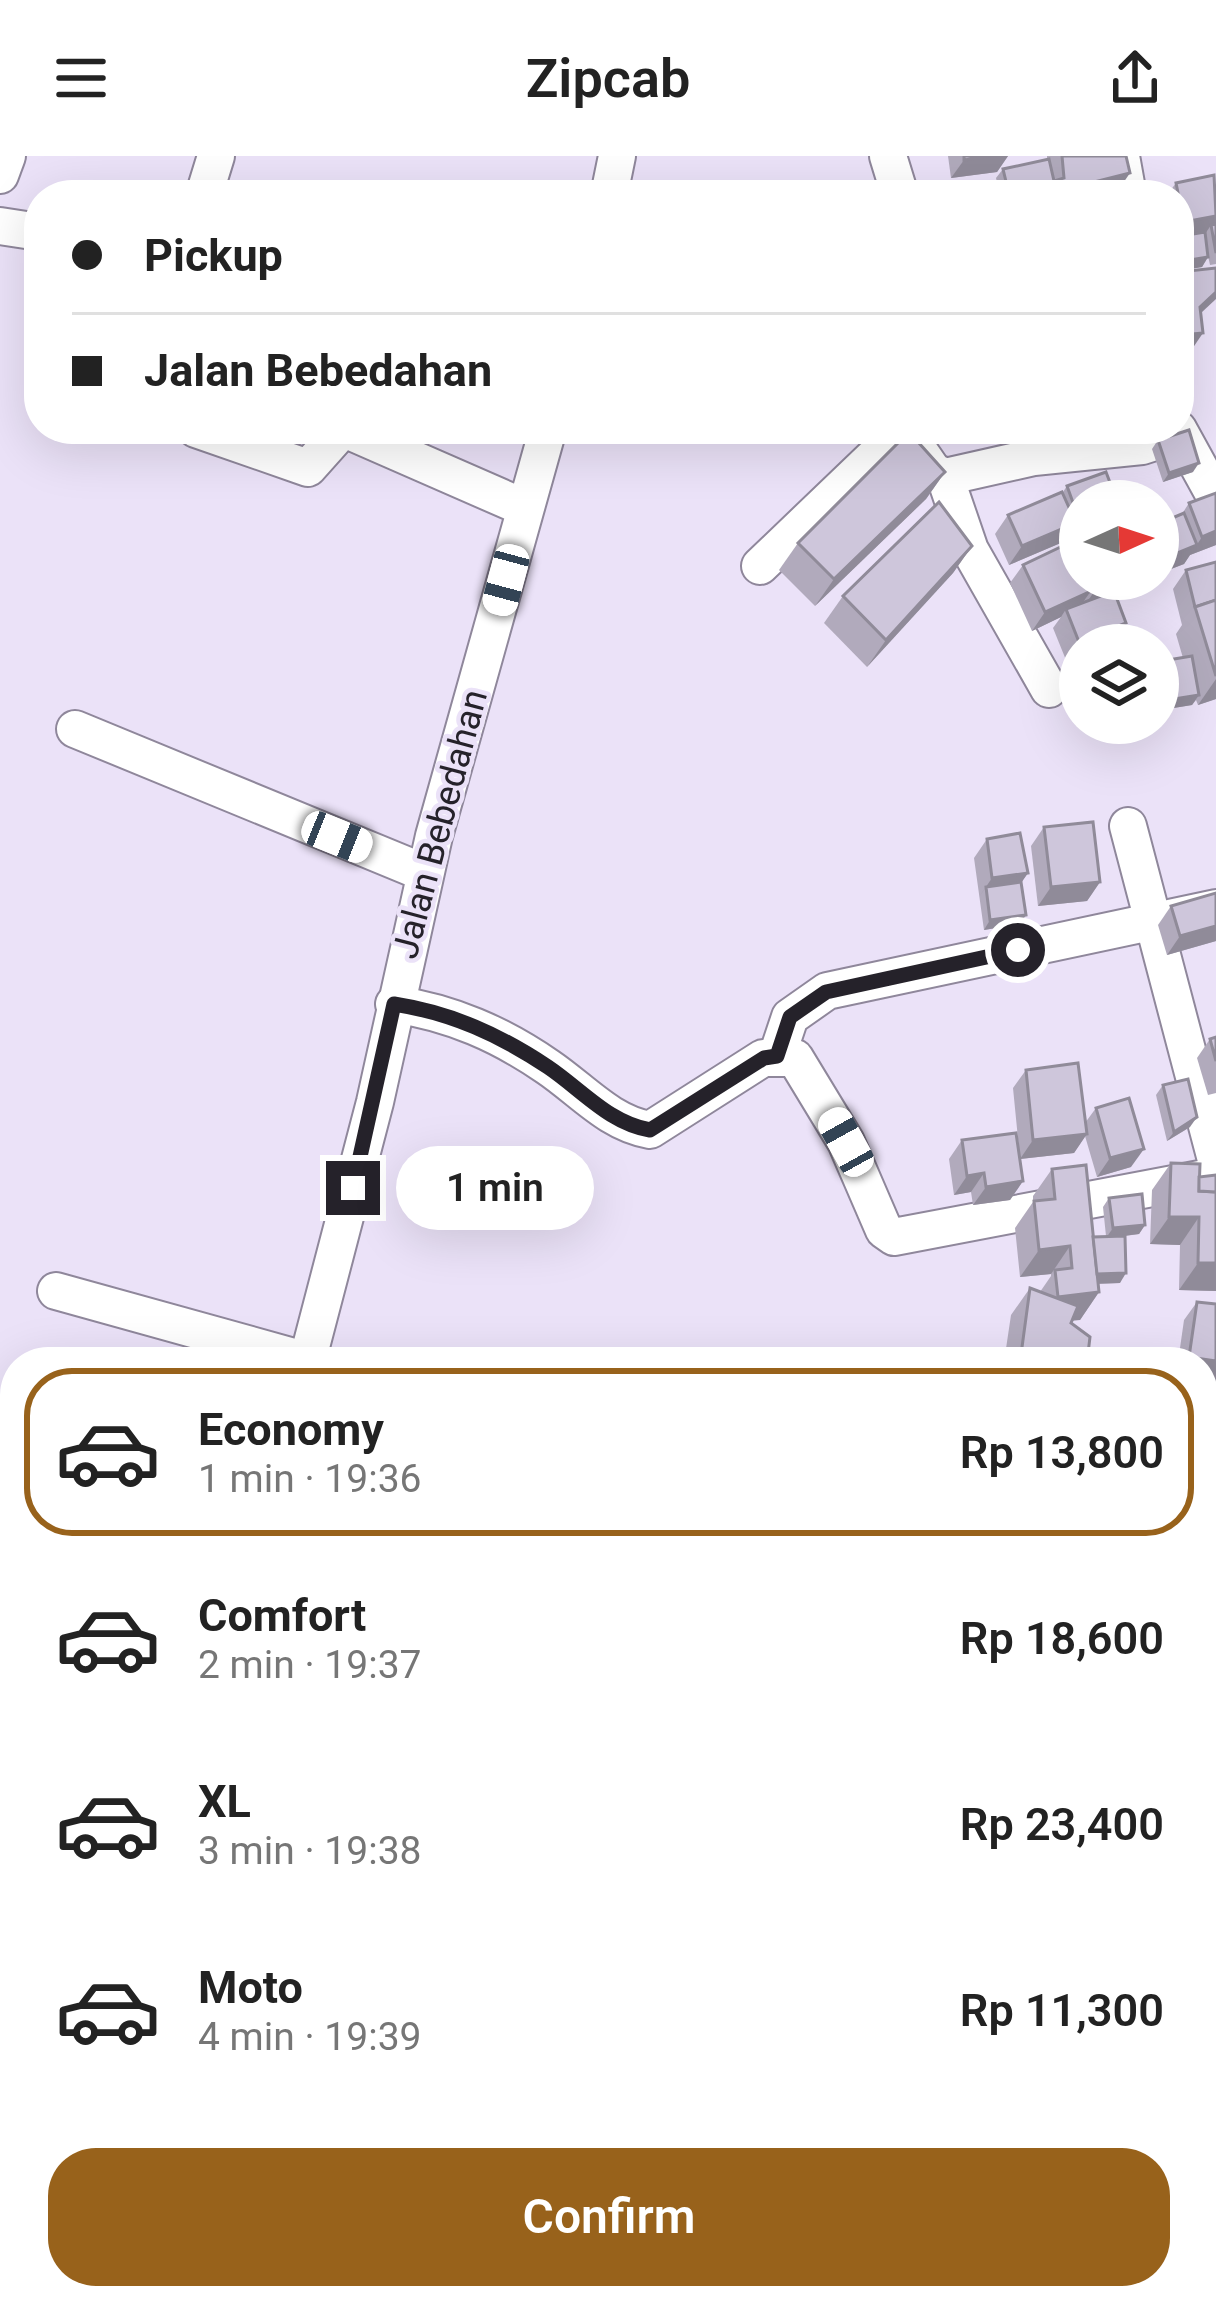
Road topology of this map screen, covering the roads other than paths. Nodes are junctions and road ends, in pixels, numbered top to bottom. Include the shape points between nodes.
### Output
1 (7, 156) edge
2 (0, 175) edge
3 (239, 444) edge
4 (329, 444) edge
5 (379, 444) edge
6 (544, 444) edge
7 (888, 444) edge
8 (914, 444) edge
9 (1148, 444) edge
10 (1186, 444) edge
11 (945, 477) junction
12 (1216, 498) edge
13 (525, 508) junction
14 (760, 566) dead end
15 (1049, 689) dead end
16 (75, 729) dead end
17 (1128, 826) dead end
18 (425, 874) junction
19 (1216, 908) edge
20 (1150, 921) junction
21 (394, 1004) junction
22 (777, 1056) junction
23 (1216, 1160) edge
24 (1216, 1176) edge
25 (56, 1291) dead end
26 (258, 1347) edge
27 (312, 1347) edge

1 - 2 street
3 - 4 street via 308,468
5 - 13 street
6 - 13 street, Jalan Bebedahan
7 - 14 street
8 - 11 street
9 - 11 street
10 - 12 street
11 - 15 street via 970,550
13 - 18 street, Jalan Bebedahan
16 - 18 street
17 - 20 street
18 - 21 street, Jalan Bebedahan
19 - 20 street
20 - 22 street via 826,992 790,1017
20 - 23 street
21 - 22 street via 488,1031 622,1123 650,1130
21 - 27 street, Jalan Bebedahan
22 - 24 street via 804,1066 894,1237
25 - 26 street

